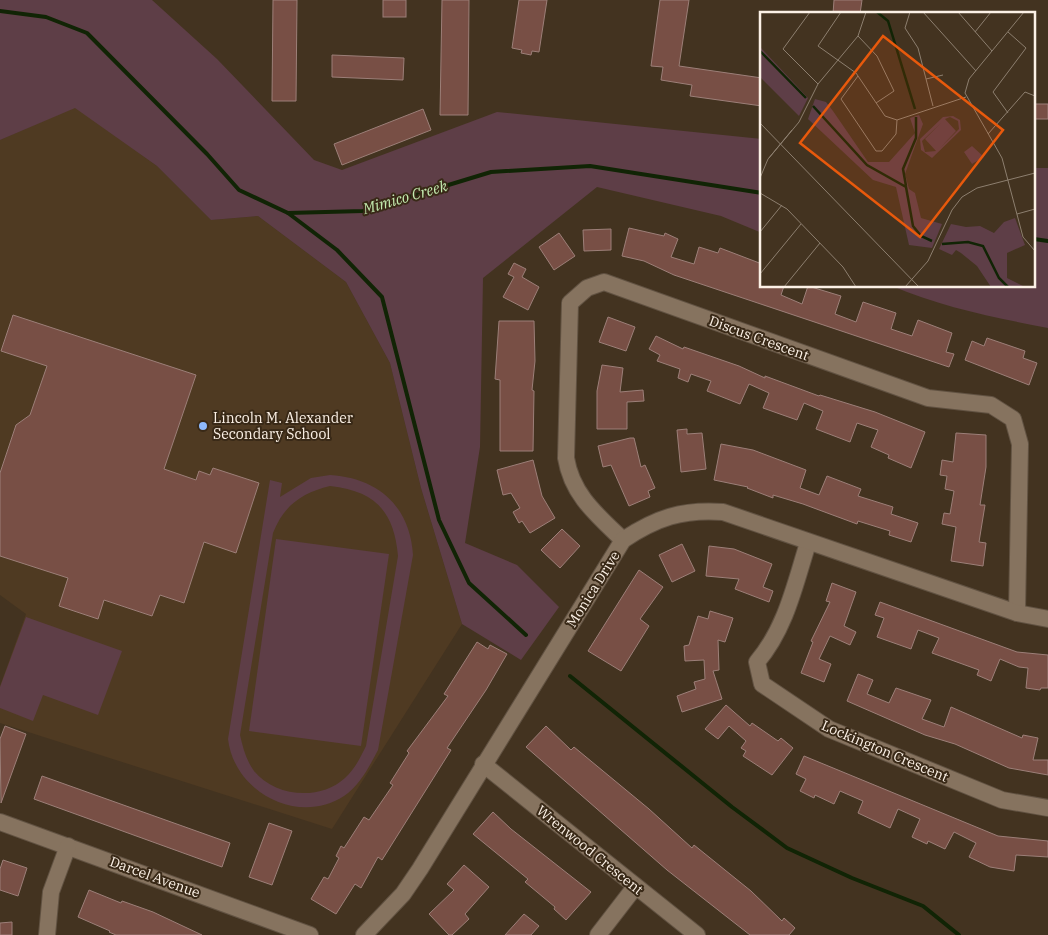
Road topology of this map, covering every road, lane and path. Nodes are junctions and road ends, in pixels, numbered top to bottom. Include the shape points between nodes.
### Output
1 (623, 540) junction
2 (808, 543) junction
3 (1017, 613) junction
4 (1048, 619) edge
5 (484, 764) junction
6 (1048, 808) edge
7 (0, 822) edge
8 (68, 846) junction
9 (636, 887) junction
10 (47, 935) edge
11 (310, 935) edge
12 (364, 935) edge
13 (598, 935) edge
14 (697, 935) edge

1 - 2 street, Monica Drive via 648,524 698,510 723,512
1 - 3 street, Discus Crescent via 576,490 568,475 566,458 570,303 586,288 604,282 928,398 991,405 1013,419 1020,444
1 - 5 street, Monica Drive
2 - 3 street, Monica Drive
2 - 6 street, Lockington Crescent via 782,625 757,662 762,684 829,729 1002,800
3 - 4 street, Monica Drive
5 - 9 street, Wrenwood Crescent
5 - 12 street, Monica Drive via 403,894
7 - 8 street, Darcel Avenue
8 - 10 street via 50,892
8 - 11 street, Darcel Avenue
9 - 13 street
9 - 14 street, Wrenwood Crescent

